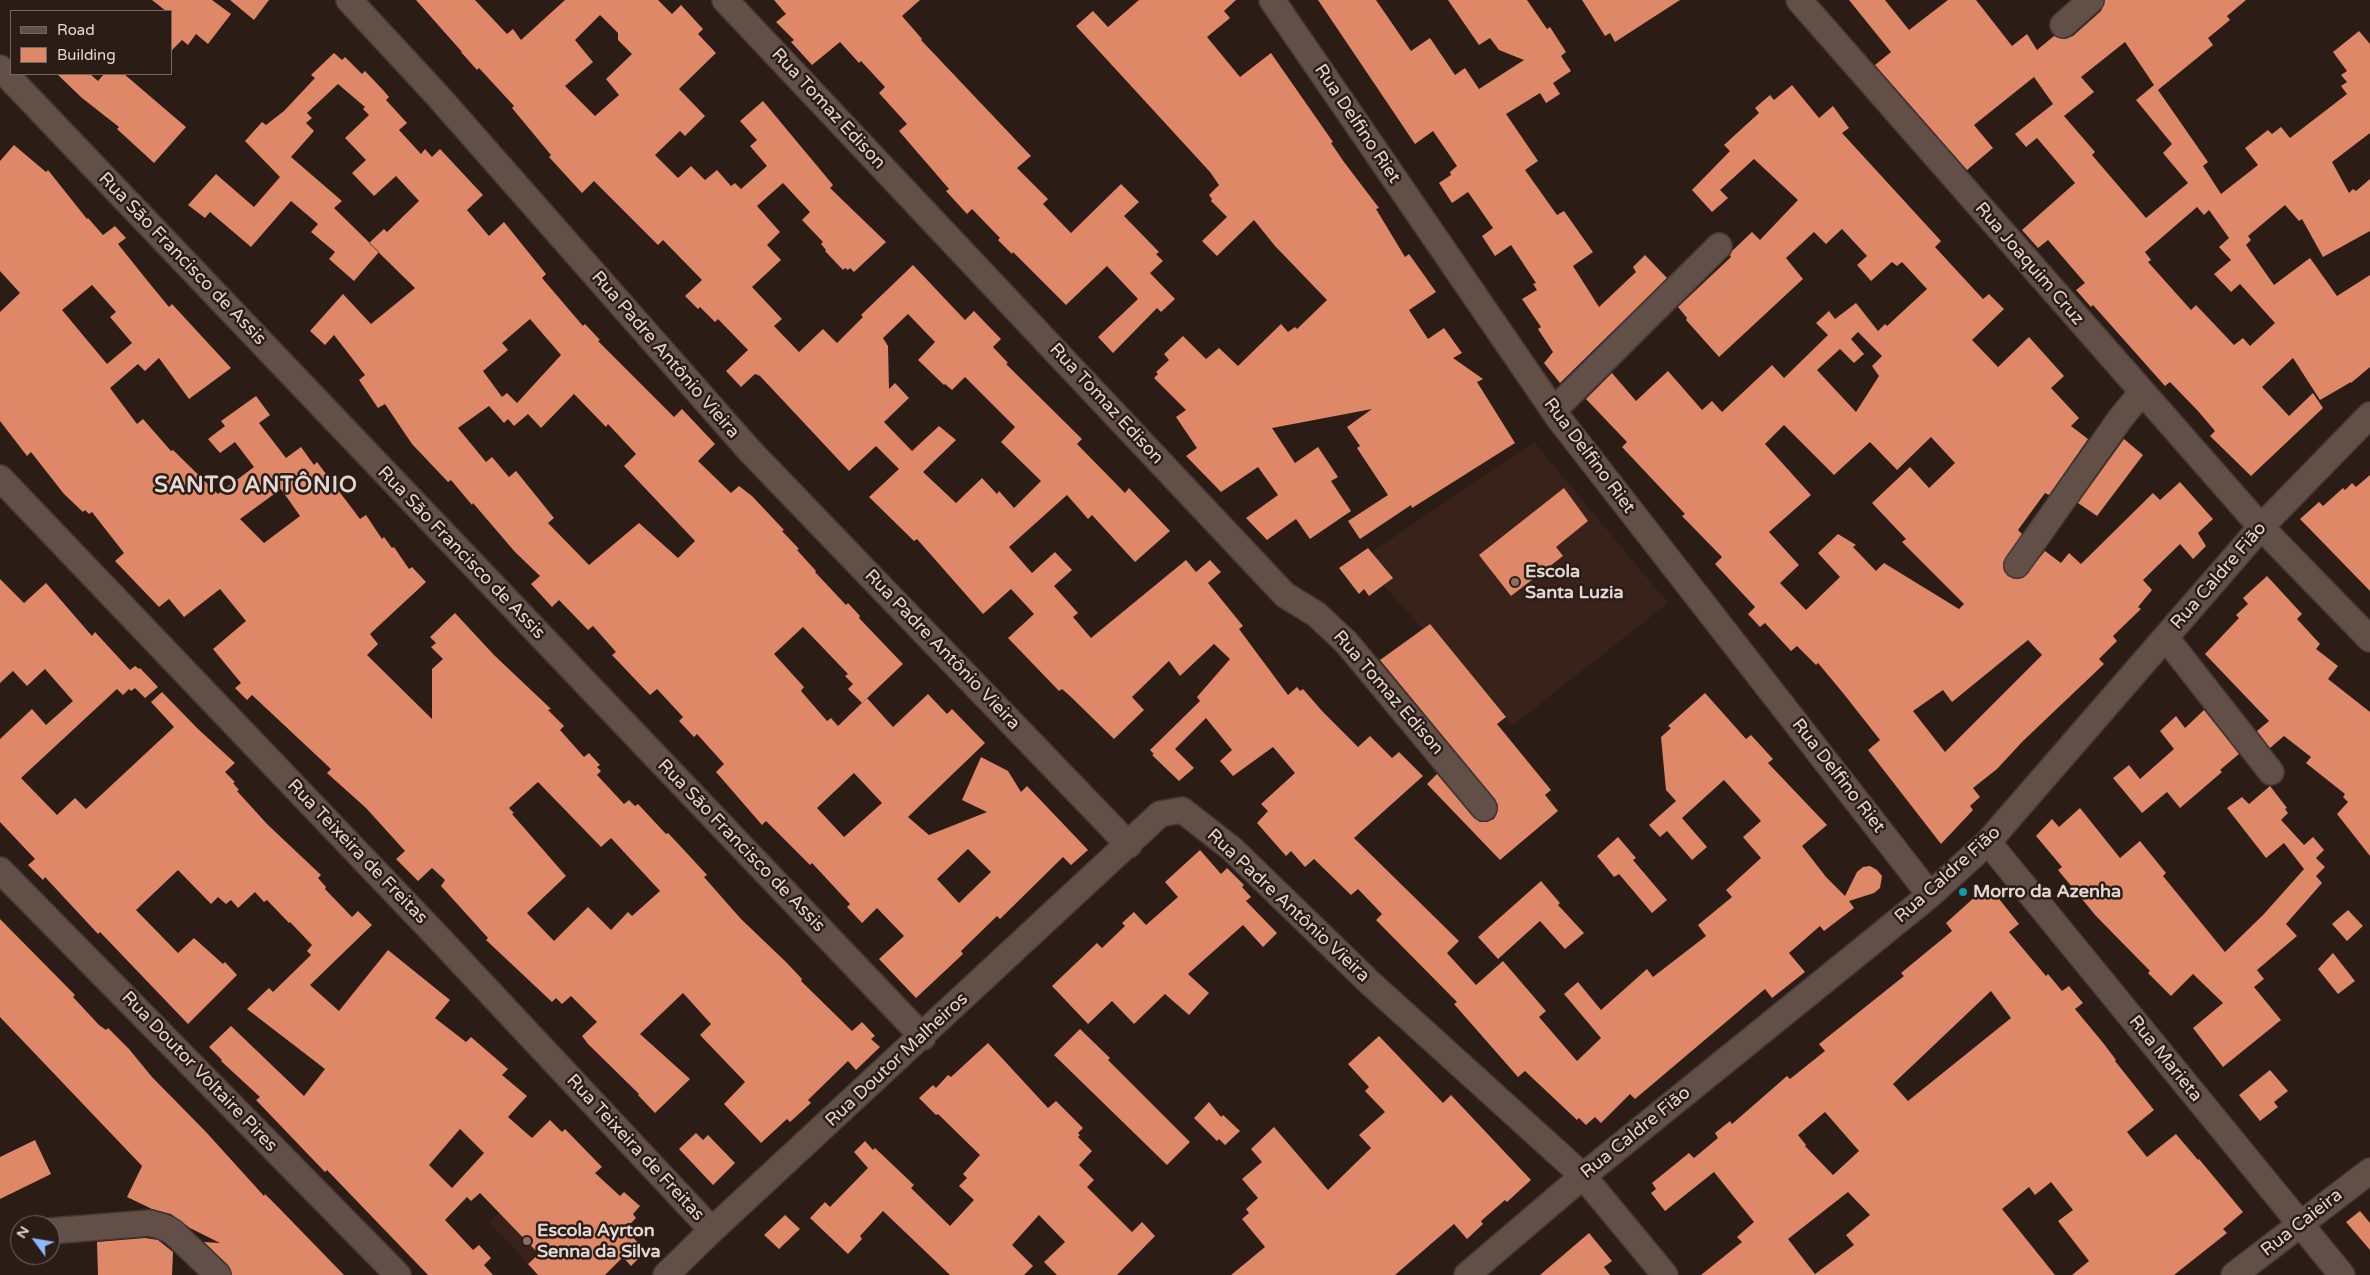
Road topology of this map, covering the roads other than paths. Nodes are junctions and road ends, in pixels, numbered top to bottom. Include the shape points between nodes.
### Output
1 (349, 0) edge
2 (725, 0) edge
3 (1272, 0) edge
4 (1799, 0) edge
5 (2091, 0) edge
6 (2063, 25) dead end
7 (0, 68) edge
8 (1719, 246) dead end
9 (2142, 392) junction
10 (1554, 410) junction
11 (2370, 415) edge
12 (0, 478) edge
13 (2261, 527) junction
14 (2016, 565) dead end
15 (2166, 638) junction
16 (2370, 639) edge
17 (2271, 772) dead end
18 (1484, 808) dead end
19 (1988, 842) junction
20 (1129, 845) junction
21 (0, 870) edge
22 (1930, 895) junction
23 (923, 1037) junction
24 (2370, 1171) edge
25 (1583, 1176) junction
26 (2299, 1224) junction
27 (60, 1230) edge
28 (712, 1230) junction
29 (672, 1273) edge
30 (218, 1275) edge
31 (398, 1275) edge
32 (1467, 1275) edge
33 (1665, 1275) edge
34 (2234, 1275) edge
35 (2342, 1275) edge

1 - 20 street, Rua Padre Antônio Vieira via 750,451
2 - 18 street, Rua Tomaz Edison via 1285,595 1316,614 1346,642
3 - 10 street, Rua Delfino Riet
4 - 9 street, Rua Joaquim Cruz
5 - 6 street
7 - 23 street, Rua São Francisco de Assis
8 - 10 street
9 - 13 street, Rua Joaquim Cruz
9 - 14 street
10 - 22 street, Rua Delfino Riet
11 - 13 street, Rua Caldre Fião
12 - 28 street, Rua Teixeira de Freitas
13 - 15 street, Rua Caldre Fião
13 - 16 street, Rua Joaquim Cruz
15 - 17 street
15 - 19 street, Rua Caldre Fião
19 - 22 street, Rua Caldre Fião
19 - 26 street, Rua Marieta
20 - 23 street, Rua Doutor Malheiros
20 - 25 street, Rua Padre Antônio Vieira via 1160,814 1182,810 1232,849 1368,981
21 - 31 street, Rua Doutor Voltaire Pires
22 - 25 street, Rua Caldre Fião
23 - 28 street, Rua Doutor Malheiros
24 - 26 street, Rua Caieira
25 - 32 street, Rua Caldre Fião
25 - 33 street, Rua Padre Antônio Vieira
26 - 34 street, Rua Caieira
26 - 35 street, Rua Marieta
27 - 30 street via 150,1223 164,1227
28 - 29 street, Rua Doutor Malheiros

